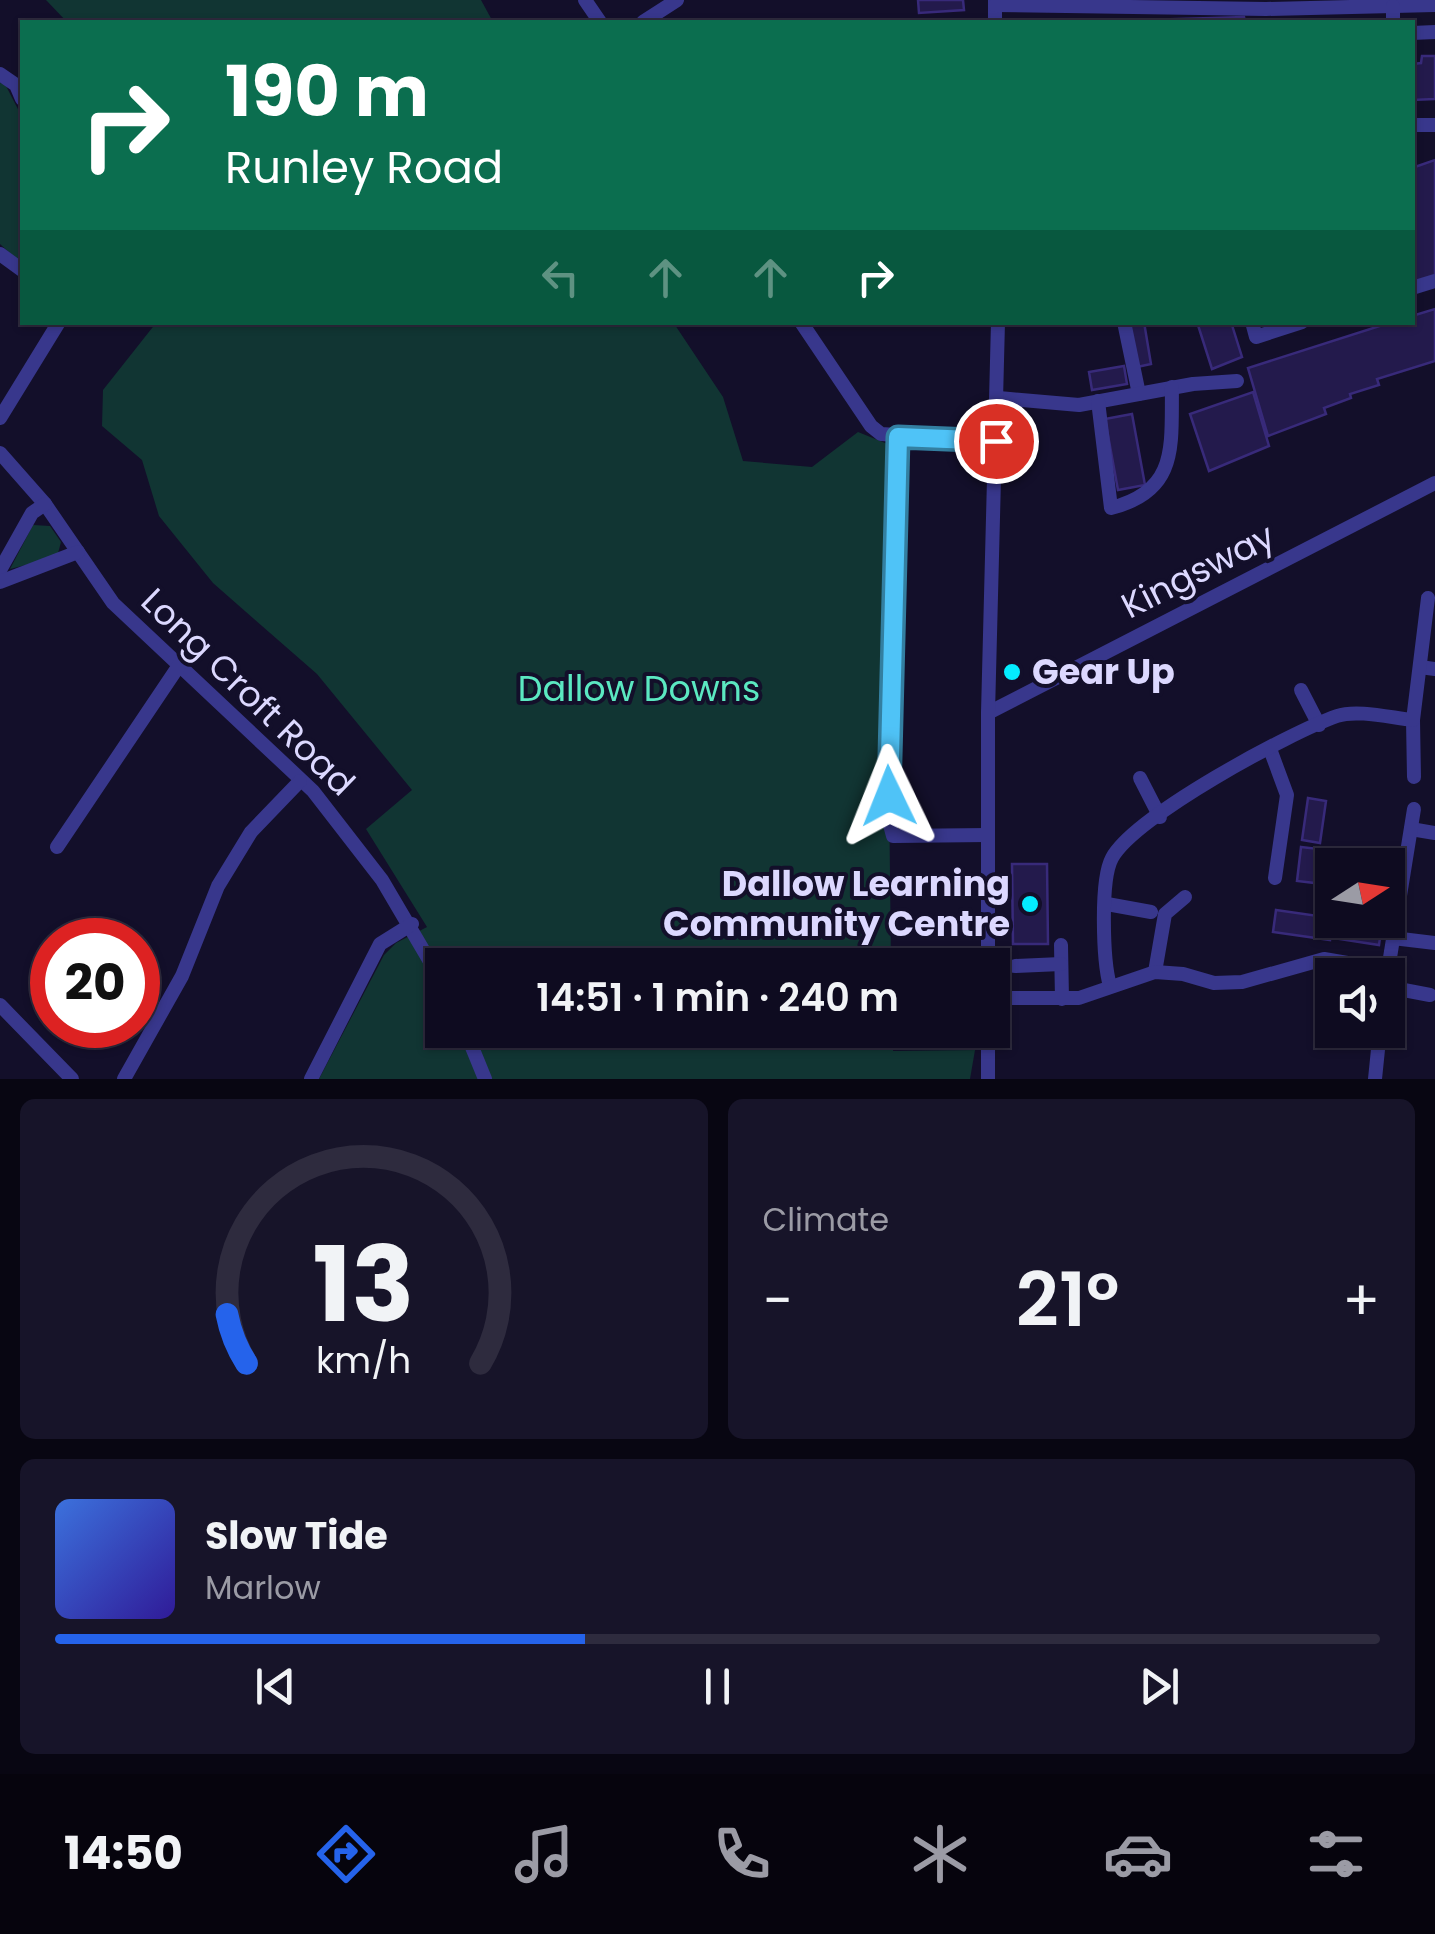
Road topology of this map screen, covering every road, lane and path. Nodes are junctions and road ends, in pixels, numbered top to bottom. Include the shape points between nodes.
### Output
1 (677, 0) edge
2 (995, 2) edge
3 (1410, 3) edge
4 (1266, 4) edge
5 (1435, 5) edge
6 (1394, 6) junction
7 (1319, 9) edge
8 (1093, 10) edge
9 (646, 20) edge
10 (1393, 20) edge
11 (0, 74) edge
12 (20, 94) edge
13 (57, 325) edge
14 (803, 325) edge
15 (998, 325) edge
16 (1125, 325) edge
17 (1253, 325) edge
18 (1293, 325) edge
19 (1237, 380) dead end
20 (1172, 388) junction
21 (1139, 394) junction
22 (999, 398) junction
23 (1098, 401) junction
24 (0, 418) edge
25 (898, 437) junction
26 (996, 441) junction
27 (0, 453) edge
28 (1435, 483) edge
29 (45, 504) junction
30 (78, 552) junction
31 (0, 570) edge
32 (0, 582) edge
33 (1428, 598) dead end
34 (180, 664) junction
35 (1427, 668) edge
36 (1301, 690) dead end
37 (988, 712) junction
38 (1413, 720) junction
39 (1318, 725) junction
40 (1270, 749) junction
41 (1414, 777) dead end
42 (1140, 778) dead end
43 (300, 781) junction
44 (1414, 809) dead end
45 (1160, 818) junction
46 (1411, 830) junction
47 (1435, 833) edge
48 (988, 834) junction
49 (56, 847) dead end
50 (1405, 868) edge
51 (1275, 878) dead end
52 (1185, 897) dead end
53 (1107, 904) junction
54 (1151, 912) dead end
55 (412, 924) junction
56 (1394, 938) joint
57 (1435, 943) edge
58 (1061, 945) dead end
59 (988, 948) edge
60 (425, 949) edge
61 (1390, 958) edge
62 (1315, 962) edge
63 (1061, 964) junction
64 (1015, 966) dead end
65 (1155, 972) junction
66 (1110, 986) junction
67 (1405, 990) edge
68 (1430, 995) dead end
69 (1010, 998) edge
70 (1062, 999) junction
71 (0, 1006) edge
72 (472, 1048) edge
73 (988, 1048) edge
74 (1378, 1048) edge
75 (72, 1079) edge
76 (124, 1079) edge
77 (311, 1079) edge
78 (485, 1079) edge
79 (988, 1079) edge
80 (1374, 1079) edge

1 - 9 street
2 - 8 street
3 - 5 street
3 - 6 street
4 - 7 street
4 - 8 street
6 - 7 street
6 - 10 street
11 - 12 street
13 - 24 street
14 - 25 street via 871,426
15 - 22 street
16 - 21 street
17 - 18 street via 1256,337
19 - 20 street
20 - 21 street
20 - 23 street via 1171,454 1164,475 1137,502 1111,508
21 - 23 street
22 - 23 street
22 - 26 street
25 - 26 street
25 - 48 street via 890,825 893,836
26 - 37 street
27 - 29 street, Long Croft Road
28 - 37 street, Kingsway
29 - 30 street, Long Croft Road
29 - 31 street via 32,513
30 - 32 street
30 - 34 street, Long Croft Road via 113,603
33 - 35 street
34 - 43 street, Long Croft Road
34 - 49 street
35 - 38 street
36 - 39 street
37 - 48 street
38 - 39 street via 1341,714
38 - 41 street
39 - 40 street
40 - 45 street via 1193,789
40 - 51 street via 1287,795
42 - 45 street
43 - 55 street, Long Croft Road via 356,842
43 - 76 street via 252,832 218,886 182,976
44 - 46 street
45 - 53 street via 1128,837 1110,861
46 - 47 street
46 - 50 street
48 - 59 street
52 - 65 street via 1164,914
53 - 54 street
53 - 66 street via 1104,966
55 - 60 street, Long Croft Road
55 - 77 street via 380,944
56 - 57 street
56 - 61 street
58 - 63 street
62 - 65 street via 1214,984
63 - 64 street
63 - 70 street
65 - 66 street
66 - 70 street
67 - 68 street
69 - 70 street
71 - 75 street
72 - 78 street
73 - 79 street
74 - 80 street

